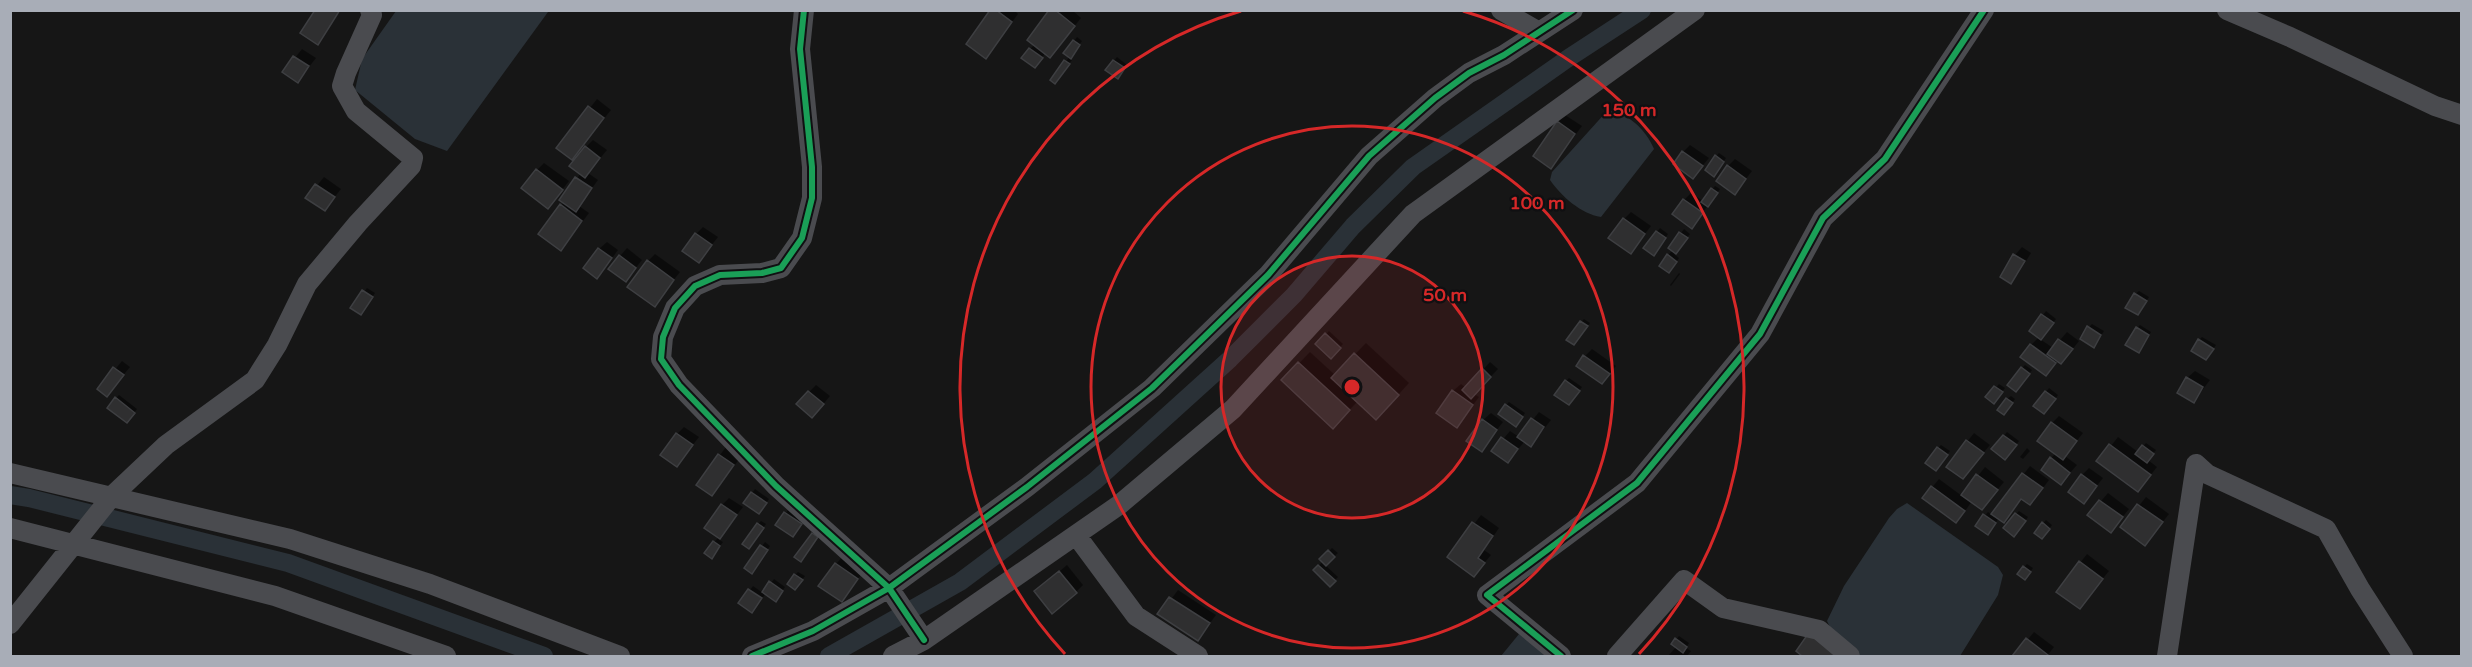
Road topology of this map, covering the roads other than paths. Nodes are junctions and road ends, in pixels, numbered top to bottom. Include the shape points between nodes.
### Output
1 (370, 10) edge
2 (804, 10) edge
3 (1501, 10) edge
4 (1573, 10) edge
5 (1695, 10) edge
6 (1984, 10) edge
7 (2227, 10) edge
8 (1539, 32) junction
9 (2462, 115) edge
10 (10, 473) edge
11 (112, 496) junction
12 (10, 528) edge
13 (1076, 535) junction
14 (73, 545) junction
15 (889, 588) junction
16 (10, 624) edge
17 (924, 640) junction
18 (446, 657) edge
19 (620, 657) edge
20 (752, 657) edge
21 (893, 657) edge
22 (1197, 657) edge
23 (1562, 657) edge
24 (1617, 657) edge
25 (1850, 657) edge
26 (2167, 657) edge
27 (2403, 657) edge

1 - 11 street via 372,15 342,86 356,111 413,158 411,166 307,284 255,380 166,445
2 - 15 street via 800,49 812,198 802,238 781,268 720,275 696,286 675,308 663,337 661,358 679,385 776,486
3 - 8 street
4 - 8 street
5 - 13 street via 1413,214 1233,409 1119,505
6 - 23 street via 1885,159 1823,218 1760,334 1638,483 1487,595
7 - 9 street
8 - 15 street via 1469,73 1369,156 1268,275 1152,388 1027,487
10 - 11 street
11 - 14 street
11 - 19 street via 290,539 430,584
12 - 14 street
13 - 17 street
13 - 22 street via 1136,616
14 - 16 street
14 - 18 street via 275,596
15 - 17 street
15 - 20 street via 813,631
17 - 21 street
24 - 25 street via 1684,579 1723,608 1819,630
26 - 27 street via 2196,464 2207,474 2326,530

